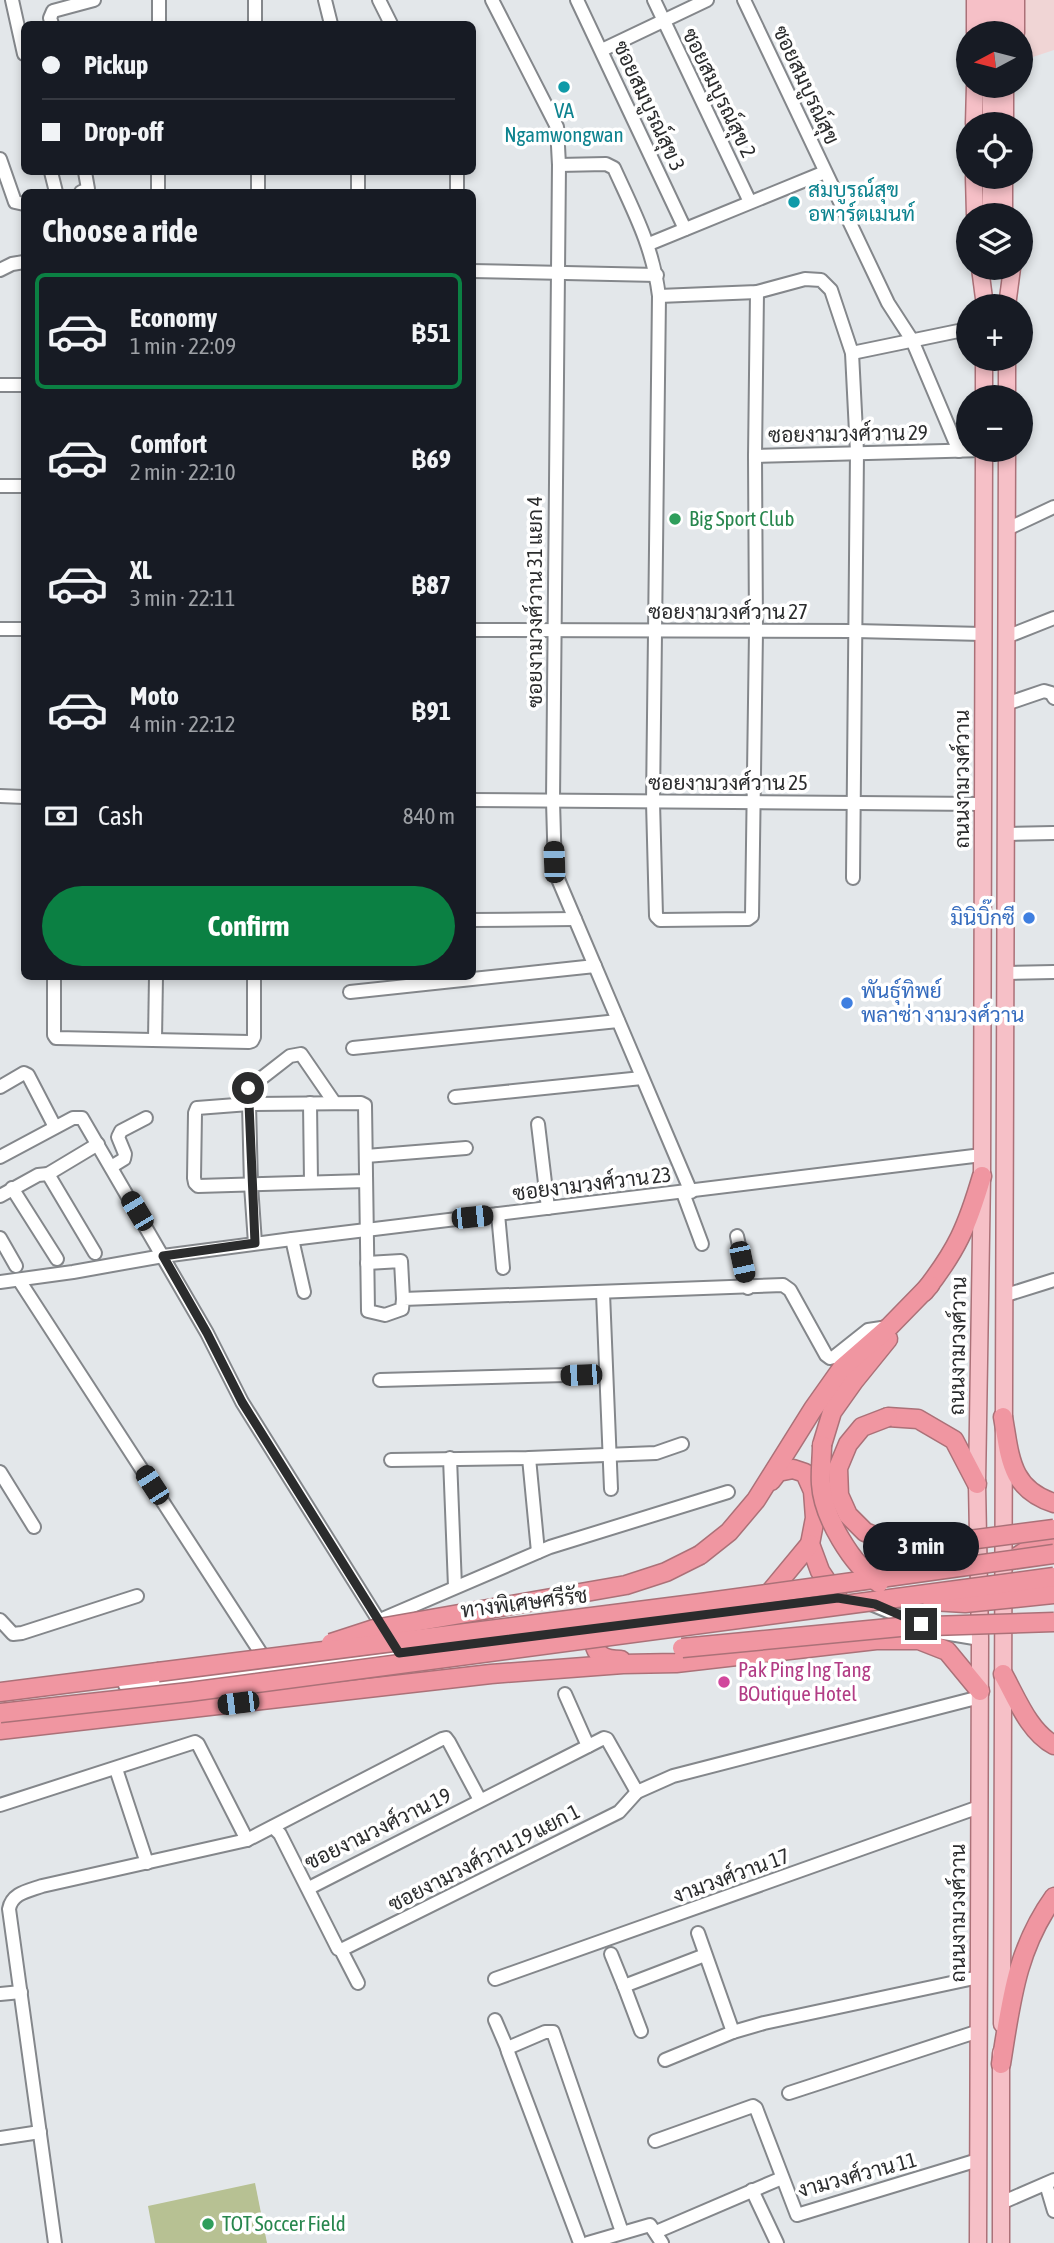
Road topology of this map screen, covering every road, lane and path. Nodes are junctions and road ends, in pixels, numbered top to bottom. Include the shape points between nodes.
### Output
1 (12, 0) edge
2 (94, 0) edge
3 (159, 0) edge
4 (255, 0) edge
5 (325, 0) edge
6 (379, 0) edge
7 (492, 0) edge
8 (577, 0) edge
9 (654, 0) edge
10 (707, 0) edge
11 (744, 0) edge
12 (975, 0) edge
13 (991, 0) edge
14 (1005, 0) edge
15 (1016, 0) edge
16 (51, 21) edge
17 (159, 21) edge
18 (256, 21) edge
19 (330, 21) edge
20 (390, 21) edge
21 (664, 21) junction
22 (975, 21) edge
23 (991, 21) edge
24 (1005, 21) edge
25 (1016, 21) edge
26 (21, 40) edge
27 (601, 50) junction
28 (0, 159) edge
29 (559, 165) junction
30 (825, 172) junction
31 (750, 202) junction
32 (21, 203) edge
33 (685, 229) junction
34 (649, 244) junction
35 (21, 262) edge
36 (0, 270) edge
37 (476, 271) edge
38 (557, 273) junction
39 (657, 275) junction
40 (757, 292) junction
41 (659, 296) junction
42 (956, 331) edge
43 (912, 340) junction
44 (852, 353) junction
45 (0, 385) edge
46 (21, 385) edge
47 (956, 442) edge
48 (956, 451) edge
49 (857, 452) junction
50 (755, 456) junction
51 (984, 462) edge
52 (1007, 462) edge
53 (0, 486) edge
54 (21, 486) edge
55 (1054, 507) edge
56 (1007, 529) junction
57 (1054, 618) edge
58 (0, 629) edge
59 (21, 629) edge
60 (476, 630) edge
61 (554, 631) junction
62 (656, 631) junction
63 (756, 631) junction
64 (855, 631) junction
65 (983, 634) junction
66 (1006, 636) junction
67 (1054, 698) edge
68 (1006, 704) junction
69 (0, 796) edge
70 (21, 797) edge
71 (476, 800) edge
72 (553, 801) junction
73 (653, 802) junction
74 (753, 803) junction
75 (854, 803) junction
76 (982, 804) junction
77 (1054, 833) edge
78 (1005, 834) junction
79 (853, 878) dead end
80 (575, 919) junction
81 (476, 920) edge
82 (595, 967) junction
83 (1005, 972) junction
84 (1054, 972) edge
85 (476, 979) edge
86 (54, 980) edge
87 (156, 980) edge
88 (254, 980) edge
89 (468, 980) edge
90 (350, 992) dead end
91 (618, 1021) junction
92 (155, 1040) junction
93 (353, 1048) dead end
94 (642, 1078) junction
95 (0, 1087) edge
96 (455, 1097) dead end
97 (334, 1102) junction
98 (310, 1103) junction
99 (249, 1104) junction
100 (146, 1118) dead end
101 (538, 1124) dead end
102 (55, 1127) junction
103 (97, 1144) junction
104 (466, 1148) dead end
105 (982, 1155) junction
106 (366, 1156) junction
107 (0, 1157) edge
108 (111, 1167) junction
109 (48, 1174) junction
110 (982, 1176) junction
111 (366, 1181) junction
112 (311, 1182) junction
113 (251, 1185) junction
114 (12, 1188) junction
115 (687, 1192) junction
116 (0, 1196) edge
117 (548, 1208) junction
118 (498, 1214) junction
119 (367, 1229) junction
120 (737, 1236) dead end
121 (0, 1238) edge
122 (292, 1238) junction
123 (255, 1243) junction
124 (702, 1244) dead end
125 (95, 1253) dead end
126 (163, 1256) junction
127 (57, 1259) dead end
128 (367, 1263) junction
129 (16, 1266) dead end
130 (503, 1268) dead end
131 (19, 1280) junction
132 (1054, 1280) edge
133 (0, 1282) edge
134 (930, 1284) junction
135 (748, 1288) junction
136 (304, 1292) dead end
137 (603, 1293) junction
138 (1003, 1296) junction
139 (403, 1299) junction
140 (888, 1327) junction
141 (606, 1374) junction
142 (380, 1380) dead end
143 (1003, 1417) junction
144 (682, 1444) dead end
145 (610, 1455) junction
146 (450, 1458) junction
147 (529, 1458) junction
148 (391, 1460) dead end
149 (0, 1472) edge
150 (977, 1484) junction
151 (611, 1489) dead end
152 (727, 1492) dead end
153 (757, 1500) junction
154 (1054, 1503) edge
155 (34, 1527) dead end
156 (1054, 1529) edge
157 (810, 1544) junction
158 (1054, 1544) edge
159 (538, 1552) junction
160 (1054, 1554) edge
161 (1003, 1567) junction
162 (1054, 1577) edge
163 (454, 1587) junction
164 (1054, 1594) edge
165 (137, 1596) dead end
166 (838, 1598) junction
167 (757, 1608) junction
168 (0, 1620) edge
169 (380, 1620) junction
170 (1054, 1622) edge
171 (587, 1632) junction
172 (980, 1639) junction
173 (399, 1653) junction
174 (295, 1654) junction
175 (625, 1662) junction
176 (270, 1667) junction
177 (584, 1667) junction
178 (1003, 1674) junction
179 (0, 1692) edge
180 (565, 1694) dead end
181 (980, 1694) junction
182 (0, 1699) edge
183 (0, 1713) edge
184 (0, 1730) edge
185 (1050, 1744) edge
186 (588, 1746) junction
187 (116, 1769) junction
188 (637, 1792) junction
189 (480, 1800) junction
190 (0, 1805) edge
191 (979, 1807) junction
192 (273, 1827) junction
193 (247, 1840) junction
194 (147, 1863) junction
195 (309, 1888) junction
196 (1054, 1897) edge
197 (5, 1910) edge
198 (698, 1933) dead end
199 (341, 1950) junction
200 (611, 1954) dead end
201 (705, 1955) junction
202 (979, 1977) junction
203 (495, 1979) dead end
204 (358, 1983) dead end
205 (624, 1986) junction
206 (21, 1992) junction
207 (0, 1994) edge
208 (495, 2020) dead end
209 (641, 2031) dead end
210 (979, 2031) junction
211 (733, 2032) junction
212 (507, 2048) junction
213 (665, 2060) dead end
214 (1001, 2064) junction
215 (789, 2093) dead end
216 (40, 2132) junction
217 (0, 2138) edge
218 (655, 2141) dead end
219 (978, 2160) junction
220 (782, 2178) junction
221 (1050, 2182) edge
222 (752, 2190) junction
223 (1001, 2203) junction
224 (1054, 2211) edge
225 (656, 2233) edge
226 (618, 2236) edge
227 (55, 2243) edge
228 (580, 2243) edge
229 (588, 2243) edge
230 (777, 2243) edge
231 (978, 2243) edge
232 (1001, 2243) edge

1 - 26 street
2 - 16 street via 53,11
3 - 17 street
4 - 18 street
5 - 19 street
6 - 20 street
7 - 29 street, ซอยงามวงศ์วาน 31 แยก 4 via 557,127
8 - 27 street, ซอยสมบูรณ์สุข 3
9 - 21 street, ซอยสมบูรณ์สุข 2
10 - 21 street
11 - 30 street, ซอยสมบูรณ์สุข
12 - 22 main road
13 - 23 main road
14 - 24 main road
15 - 25 main road
21 - 27 street
21 - 31 street, ซอยสมบูรณ์สุข 2
27 - 33 street, ซอยสมบูรณ์สุข 3
28 - 32 street via 15,202
29 - 34 street via 606,164 614,168
29 - 38 street, ซอยงามวงศ์วาน 31 แยก 4
30 - 31 street
30 - 43 street, ซอยสมบูรณ์สุข via 888,303
31 - 33 street
33 - 34 street
34 - 39 street
35 - 36 street
37 - 38 street
38 - 39 street
38 - 61 street, ซอยงามวงศ์วาน 31 แยก 4
39 - 41 street
40 - 41 street
40 - 44 street via 805,279 821,280 831,290
40 - 50 street
41 - 62 street
42 - 43 street
43 - 44 street
43 - 47 street, ซอยสมบูรณ์สุข
44 - 49 street
45 - 46 street
48 - 49 street, ซอยงามวงศ์วาน 29
49 - 50 street, ซอยงามวงศ์วาน 29
49 - 64 street
50 - 63 street
51 - 65 main road, ถนนงามวงศ์วาน
52 - 56 main road, ถนนงามวงศ์วาน
53 - 54 street
55 - 56 street
56 - 66 main road, ถนนงามวงศ์วาน
57 - 66 street
58 - 59 street
60 - 61 street, ซอยงามวงศ์วาน 27
61 - 62 street, ซอยงามวงศ์วาน 27
61 - 72 street, ซอยงามวงศ์วาน 31 แยก 4
62 - 63 street, ซอยงามวงศ์วาน 27
62 - 73 street
63 - 64 street, ซอยงามวงศ์วาน 27
63 - 74 street
64 - 65 street, ซอยงามวงศ์วาน 27
64 - 75 street
65 - 76 main road, ถนนงามวงศ์วาน
66 - 68 main road, ถนนงามวงศ์วาน
67 - 68 street via 1044,691
68 - 78 main road, ถนนงามวงศ์วาน
69 - 70 street
71 - 72 street, ซอยงามวงศ์วาน 25
72 - 73 street, ซอยงามวงศ์วาน 25
72 - 80 street, ซอยงามวงศ์วาน 31 แยก 4 via 555,872
73 - 74 street, ซอยงามวงศ์วาน 25
73 - 74 street via 656,916 660,920 751,918
74 - 75 street, ซอยงามวงศ์วาน 25
75 - 76 street, ซอยงามวงศ์วาน 25
75 - 79 street
76 - 105 main road, ถนนงามวงศ์วาน
77 - 78 street
78 - 83 main road, ถนนงามวงศ์วาน
80 - 81 street
80 - 82 street, ซอยงามวงศ์วาน 31 แยก 4
82 - 85 street
82 - 91 street, ซอยงามวงศ์วาน 31 แยก 4
83 - 84 street
83 - 138 main road, ถนนงามวงศ์วาน
86 - 92 street via 54,1037
87 - 92 street
88 - 92 street via 253,1041
89 - 90 street
91 - 93 street
91 - 94 street, ซอยงามวงศ์วาน 31 แยก 4
94 - 96 street
94 - 115 street, ซอยงามวงศ์วาน 31 แยก 4
95 - 102 street via 20,1074 28,1075
97 - 98 street
97 - 99 street via 301,1054 290,1056 245,1091
97 - 106 street via 365,1105
98 - 99 street
98 - 112 street
99 - 113 street
99 - 113 street via 197,1108 194,1178 198,1186
100 - 108 street via 121,1131 118,1137 124,1159
101 - 117 street
102 - 103 street via 82,1118
102 - 107 street
103 - 108 street
103 - 109 street
104 - 106 street
105 - 110 main road, ถนนงามวงศ์วาน
105 - 115 street, ซอยงามวงศ์วาน 23
106 - 111 street
108 - 126 street
109 - 114 street
109 - 125 street
110 - 134 highway via 963,1234
110 - 150 main road, ถนนงามวงศ์วาน
111 - 112 street
111 - 119 street
112 - 113 street
113 - 123 street
114 - 116 street
114 - 127 street
115 - 117 street, ซอยงามวงศ์วาน 23
115 - 124 street, ซอยงามวงศ์วาน 31 แยก 4
117 - 118 street, ซอยงามวงศ์วาน 23
118 - 119 street, ซอยงามวงศ์วาน 23
118 - 130 street
119 - 122 street, ซอยงามวงศ์วาน 23
119 - 128 street
120 - 135 street
121 - 129 street
122 - 123 street, ซอยงามวงศ์วาน 23
122 - 136 street
123 - 126 street, ซอยงามวงศ์วาน 23
126 - 131 street, ซอยงามวงศ์วาน 23
126 - 169 street via 242,1402
128 - 139 street via 401,1261
128 - 139 street via 368,1311 385,1315 402,1309
131 - 133 street, ซอยงามวงศ์วาน 23
131 - 176 street
132 - 138 street
134 - 140 highway
134 - 164 highway, bridge via 832,1412 822,1445 821,1487 834,1527 854,1560 890,1590 964,1603
135 - 137 street
135 - 140 street via 787,1287 830,1358 868,1329
137 - 139 street
137 - 141 street
138 - 143 main road, ถนนงามวงศ์วาน
140 - 153 highway via 842,1368
141 - 142 street
141 - 145 street
143 - 154 highway via 1018,1478 1026,1489
143 - 161 main road, ถนนงามวงศ์วาน
144 - 145 street via 656,1453
145 - 147 street
145 - 151 street
146 - 147 street
146 - 148 street
146 - 163 street
147 - 159 street
149 - 155 street
150 - 156 highway, bridge via 954,1440 918,1419 888,1417 862,1427 838,1468 839,1495 848,1515 865,1532 892,1544 923,1546
150 - 172 main road, ถนนงามวงศ์วาน
152 - 159 street
153 - 157 highway via 778,1472 793,1469 804,1473 813,1491
153 - 174 highway, bridge via 729,1532 700,1555 666,1572 626,1584 374,1629
157 - 166 highway via 820,1571
157 - 167 highway
158 - 161 highway via 1029,1549
159 - 163 street
160 - 174 highway, ทางพิเศษศรีรัช, bridge
161 - 178 main road, ถนนงามวงศ์วาน
162 - 183 highway, ทางพิเศษศรีรัช, bridge
163 - 169 street
165 - 168 street via 22,1633 13,1634
166 - 167 street
166 - 172 street via 875,1604 938,1632
167 - 171 street
169 - 173 street
170 - 175 highway, bridge via 900,1627 682,1648
171 - 173 street
171 - 175 highway via 599,1656
171 - 177 highway via 583,1635 590,1660
172 - 181 main road, ถนนงามวงศ์วาน
173 - 176 street
174 - 179 highway, ทางพิเศษศรีรัช, bridge
175 - 177 highway
175 - 181 highway via 676,1663 876,1640 919,1640 947,1651
176 - 182 street
177 - 184 highway
178 - 185 highway via 1033,1726
178 - 214 main road, ถนนงามวงศ์วาน
180 - 186 street
181 - 188 street via 673,1776
181 - 191 main road, ถนนงามวงศ์วาน
186 - 188 street via 607,1739
186 - 189 street, ซอยงามวงศ์วาน 19
187 - 190 street
187 - 193 street via 195,1742
187 - 194 street
188 - 199 street, ซอยงามวงศ์วาน 19 แยก 1 via 619,1812
189 - 192 street via 446,1738
189 - 195 street, ซอยงามวงศ์วาน 19
191 - 202 main road, ถนนงามวงศ์วาน
191 - 203 street, งามวงศ์วาน 17
192 - 193 street
192 - 195 street, ซอยงามวงศ์วาน 19
193 - 194 street
194 - 197 street via 42,1886 17,1895
195 - 199 street
196 - 214 highway via 1028,1939 1019,1964
197 - 206 street
198 - 201 street
199 - 204 street
200 - 205 street
201 - 205 street
201 - 211 street
202 - 210 main road, ถนนงามวงศ์วาน
202 - 211 street
205 - 209 street
206 - 207 street
206 - 216 street
208 - 212 street
210 - 215 street
210 - 219 main road, ถนนงามวงศ์วาน
211 - 213 street
212 - 226 street via 553,2032
212 - 228 street
214 - 223 main road, ถนนงามวงศ์วาน
216 - 217 street
216 - 227 street
218 - 220 street, งามวงศ์วาน 11 via 753,2106
219 - 220 street, งามวงศ์วาน 11 via 797,2215
219 - 231 main road, ถนนงามวงศ์วาน
220 - 222 street
221 - 223 street
221 - 224 street
222 - 225 street
222 - 230 street
223 - 232 main road, ถนนงามวงศ์วาน
225 - 226 street
226 - 229 street

